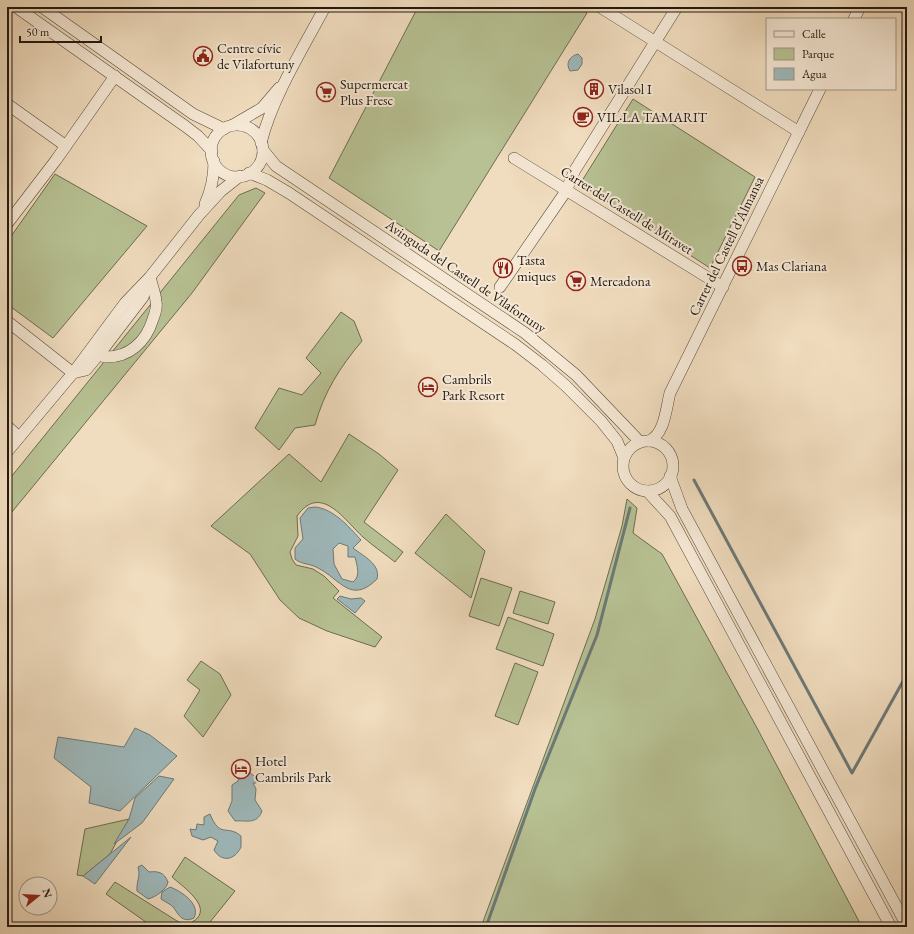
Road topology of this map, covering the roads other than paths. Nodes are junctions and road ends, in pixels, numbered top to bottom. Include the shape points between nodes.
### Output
1 (16, 7) edge
2 (42, 7) edge
3 (325, 7) edge
4 (600, 7) edge
5 (677, 7) edge
6 (860, 7) edge
7 (854, 18) edge
8 (655, 41) junction
9 (289, 75) junction
10 (115, 76) junction
11 (820, 90) edge
12 (7, 104) edge
13 (229, 127) junction
14 (799, 132) junction
15 (66, 146) junction
16 (262, 147) junction
17 (213, 156) junction
18 (514, 158) dead end
19 (244, 175) junction
20 (566, 191) junction
21 (199, 215) junction
22 (7, 223) edge
23 (150, 277) junction
24 (500, 287) dead end
25 (723, 287) junction
26 (125, 303) junction
27 (7, 321) edge
28 (101, 352) junction
29 (73, 373) junction
30 (664, 418) junction
31 (7, 426) edge
32 (19, 437) junction
33 (644, 441) junction
34 (7, 452) edge
35 (671, 455) junction
36 (624, 458) junction
37 (670, 476) junction
38 (647, 491) junction
39 (907, 926) edge
40 (891, 927) edge

1 - 10 street
2 - 13 street via 193,114
3 - 9 street
4 - 8 street
5 - 8 street
6 - 7 street
8 - 14 street
8 - 20 street via 575,170
9 - 13 street via 262,108
9 - 16 street via 267,124
10 - 15 street
10 - 17 street via 198,136
11 - 14 street, Carrer del Castell d'Almansa
12 - 15 street
13 - 16 street via 251,129 259,138
13 - 17 street via 214,141
14 - 25 street, Carrer del Castell d'Almansa
15 - 22 street
16 - 19 street via 259,164
16 - 33 street, Avinguda del Castell de Vilafortuny via 276,166 525,333 576,375
17 - 19 street via 224,173
17 - 21 street via 214,178
18 - 20 street, Carrer del Castell de Miravet
19 - 21 street via 221,191
19 - 36 street, Avinguda del Castell de Vilafortuny via 267,180 289,193 516,345 566,386 601,421 617,441
20 - 24 street
20 - 25 street, Carrer del Castell de Miravet
21 - 23 street
23 - 26 street
23 - 28 street via 143,297
23 - 28 street via 157,302 150,330 130,352 114,358 104,357
25 - 30 street, Carrer del Castell d'Almansa via 670,393
26 - 28 street via 121,320 98,348
26 - 29 street
27 - 29 street
28 - 29 street via 86,370
29 - 32 street
30 - 33 street, Carrer del Castell d'Almansa via 656,438
30 - 35 street, Carrer del Castell d'Almansa
31 - 32 street
32 - 34 street
33 - 35 street via 664,446
33 - 36 street via 630,448
35 - 37 street via 673,466
36 - 38 street via 623,470 628,480 636,488
37 - 38 street via 663,486
37 - 39 street via 682,509
38 - 40 street via 670,516

